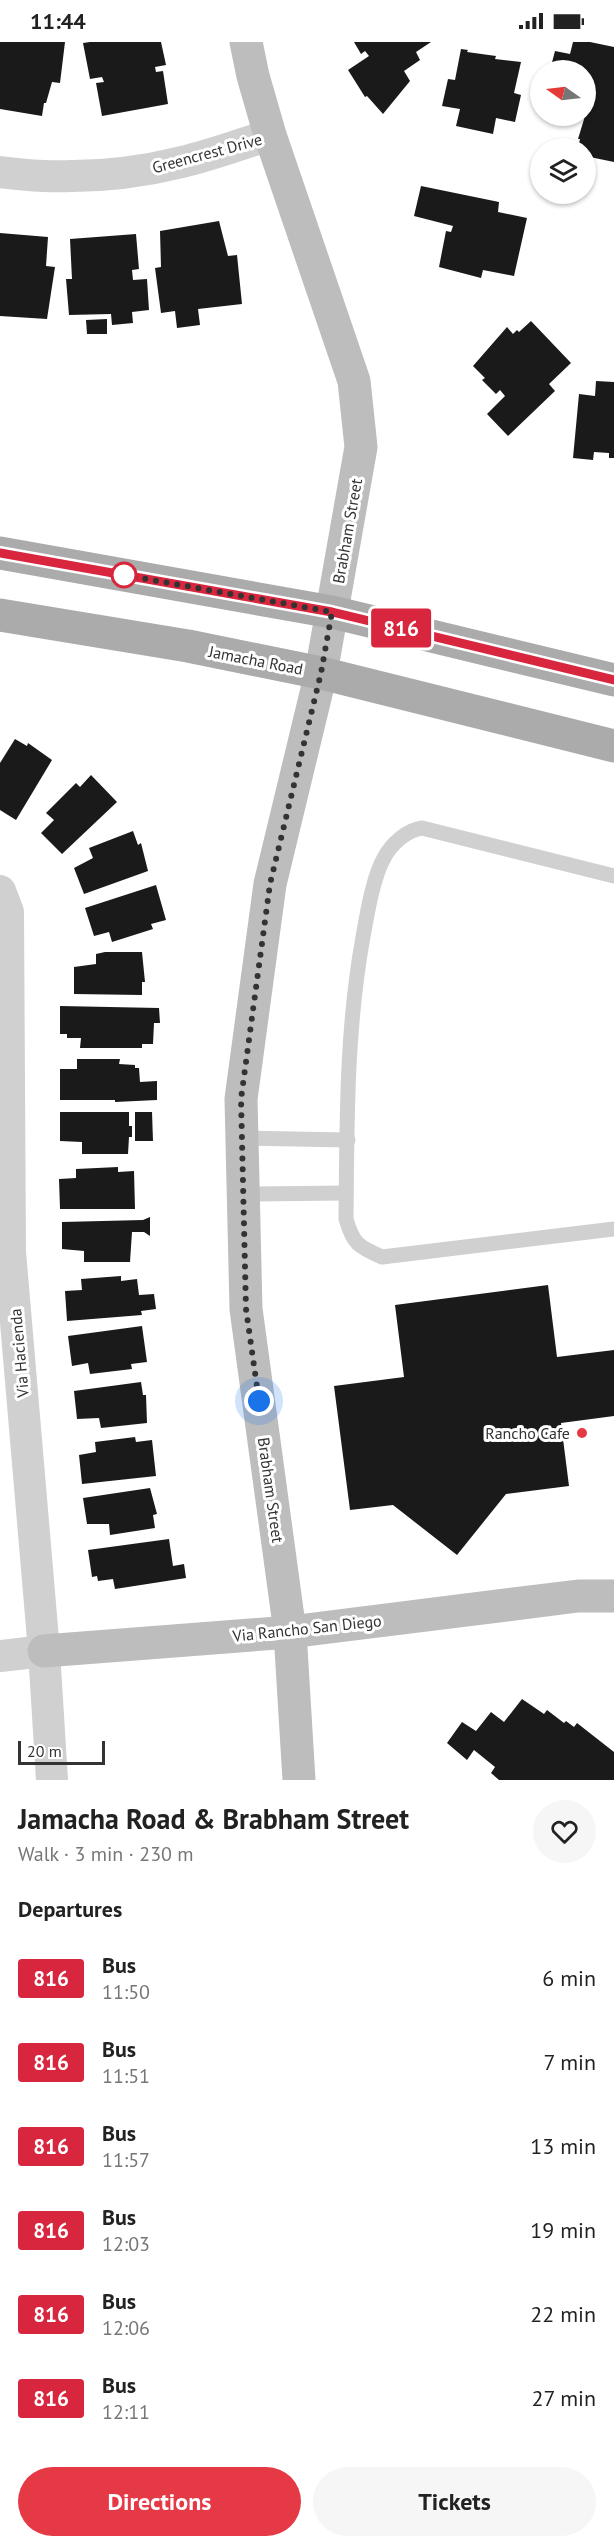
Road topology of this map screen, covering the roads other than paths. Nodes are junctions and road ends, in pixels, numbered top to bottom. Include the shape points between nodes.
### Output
1 (246, 42) edge
2 (270, 135) junction
3 (0, 172) edge
4 (0, 553) edge
5 (332, 612) junction
6 (0, 615) edge
7 (321, 673) junction
8 (614, 680) edge
9 (614, 746) edge
10 (614, 876) edge
11 (0, 891) edge
12 (243, 1138) junction
13 (348, 1140) junction
14 (346, 1193) junction
15 (243, 1194) junction
16 (614, 1229) edge
17 (5, 1252) edge
18 (614, 1596) edge
19 (290, 1632) junction
20 (44, 1651) junction
21 (0, 1656) edge
22 (52, 1780) edge
23 (299, 1780) edge

1 - 2 main road, Brabham Street
2 - 3 street, Greencrest Drive via 184,162 140,171 61,177
2 - 5 main road, Brabham Street via 354,381 362,447
4 - 5 main road
5 - 7 main road, Brabham Street
5 - 8 main road
6 - 7 main road, Jamacha Road
7 - 9 main road, Jamacha Road
7 - 12 main road, Brabham Street via 270,884 241,1099
10 - 13 lane via 422,828 398,840 384,858 367,912 355,981
11 - 17 street, Via Hacienda via 8,912
12 - 13 lane
12 - 15 main road, Brabham Street
13 - 14 lane
14 - 15 lane
14 - 16 lane via 350,1234 359,1247 382,1257
15 - 19 main road, Brabham Street via 246,1309
17 - 20 street, Via Hacienda
18 - 19 main road, Via Rancho San Diego via 578,1596
19 - 20 main road, Via Rancho San Diego
19 - 23 main road, Brabham Street
20 - 21 street, Via Rancho San Diego
20 - 22 street, Via Hacienda

